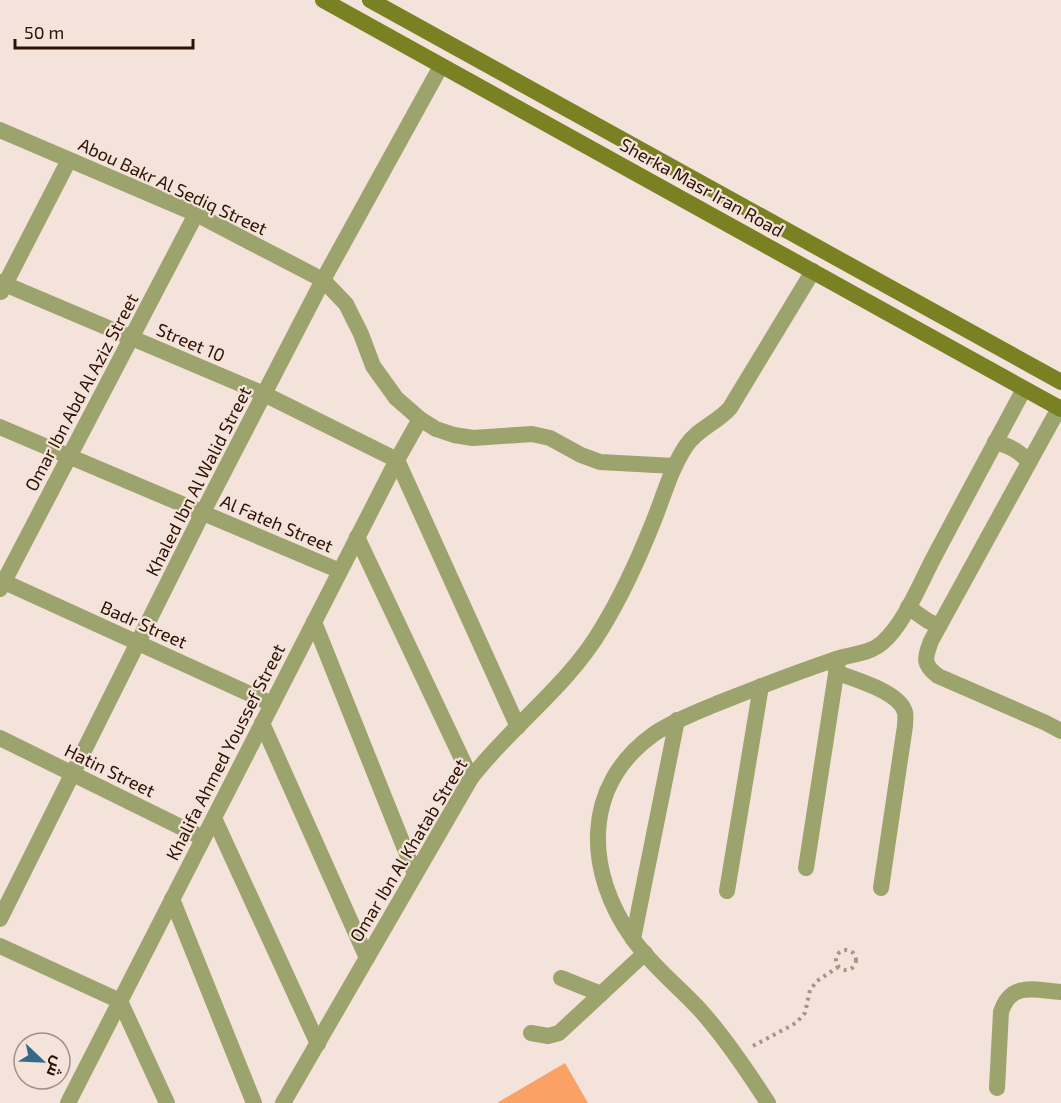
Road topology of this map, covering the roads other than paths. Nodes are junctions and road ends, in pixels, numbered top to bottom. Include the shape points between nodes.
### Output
1 (323, 0) edge
2 (370, 0) edge
3 (441, 66) junction
4 (0, 130) edge
5 (69, 160) junction
6 (196, 214) junction
7 (813, 271) junction
8 (323, 280) junction
9 (2, 286) edge
10 (131, 337) junction
11 (1061, 382) edge
12 (1024, 389) junction
13 (264, 394) junction
14 (1060, 408) edge
15 (420, 419) junction
16 (0, 427) edge
17 (995, 442) junction
18 (69, 456) junction
19 (397, 460) junction
20 (1029, 462) junction
21 (674, 466) junction
22 (203, 512) junction
23 (357, 537) junction
24 (340, 571) junction
25 (1, 584) edge
26 (908, 607) junction
27 (314, 622) junction
28 (939, 626) junction
29 (138, 643) junction
30 (838, 665) junction
31 (761, 686) junction
32 (272, 704) junction
33 (677, 720) junction
34 (262, 723) junction
35 (518, 727) junction
36 (1061, 731) edge
37 (0, 738) edge
38 (73, 773) junction
39 (471, 778) junction
40 (214, 818) junction
41 (204, 838) junction
42 (806, 868) dead end
43 (415, 874) junction
44 (881, 888) dead end
45 (726, 891) dead end
46 (172, 899) junction
47 (0, 919) edge
48 (633, 939) junction
49 (0, 946) edge
50 (645, 953) junction
51 (367, 958) junction
52 (561, 978) dead end
53 (1061, 992) edge
54 (602, 994) junction
55 (120, 1001) junction
56 (531, 1033) dead end
57 (318, 1044) junction
58 (997, 1088) dead end
59 (73, 1100) edge
60 (167, 1103) edge
61 (254, 1103) edge
62 (284, 1103) edge
63 (768, 1103) edge

1 - 3 main road, Sherka Masr Iran Road
2 - 11 main road, Sherka Masr Iran Road
3 - 7 main road, Sherka Masr Iran Road
3 - 8 street, Khaled Ibn Al Walid Street
4 - 5 street, Abou Bakr Al Sediq Street
5 - 6 street, Abou Bakr Al Sediq Street
5 - 9 street
6 - 8 street, Abou Bakr Al Sediq Street
6 - 10 street, Omar Ibn Abd Al Aziz Street
7 - 12 main road, Sherka Masr Iran Road
7 - 21 street, Omar Ibn Al Khatab Street via 735,401 721,418 700,430
8 - 13 street, Khaled Ibn Al Walid Street
8 - 15 street, Abou Bakr Al Sediq Street via 346,304 373,366 396,398
9 - 10 street, Street 10
10 - 13 street, Street 10
10 - 18 street, Omar Ibn Abd Al Aziz Street
12 - 14 main road, Sherka Masr Iran Road
12 - 17 street
13 - 19 street, Street 10
13 - 22 street, Khaled Ibn Al Walid Street
14 - 20 street
15 - 19 street, Khalifa Ahmed Youssef Street
15 - 21 street, Abou Bakr Al Sediq Street via 454,435 473,438 532,434 550,438 600,462
16 - 18 street, Al Fateh Street
17 - 20 street via 1020,453
17 - 26 street
18 - 22 street, Al Fateh Street
18 - 25 street, Omar Ibn Abd Al Aziz Street
19 - 23 street, Khalifa Ahmed Youssef Street
19 - 35 street
20 - 28 street
21 - 35 street, Omar Ibn Al Khatab Street via 632,573 601,629 563,681
22 - 24 street, Al Fateh Street
22 - 29 street, Khaled Ibn Al Walid Street
23 - 24 street, Khalifa Ahmed Youssef Street
23 - 39 street
24 - 27 street, Khalifa Ahmed Youssef Street
25 - 29 street, Badr Street
26 - 28 street
26 - 30 street via 883,642
27 - 32 street, Khalifa Ahmed Youssef Street
27 - 43 street
28 - 36 street via 925,659 928,669
29 - 32 street, Badr Street
29 - 38 street, Khaled Ibn Al Walid Street
30 - 31 street
30 - 42 street
30 - 44 street via 898,700 905,712
31 - 33 street
31 - 45 street
32 - 34 street, Khalifa Ahmed Youssef Street
33 - 48 street
33 - 48 street via 630,756 612,782 601,812 597,844 601,875 612,904
34 - 40 street, Khalifa Ahmed Youssef Street
34 - 51 street
35 - 39 street, Omar Ibn Al Khatab Street
37 - 38 street, Hatin Street
38 - 41 street, Hatin Street
38 - 47 street, Khaled Ibn Al Walid Street
39 - 43 street, Omar Ibn Al Khatab Street
40 - 41 street, Khalifa Ahmed Youssef Street
40 - 57 street
41 - 46 street, Khalifa Ahmed Youssef Street
43 - 51 street, Omar Ibn Al Khatab Street
46 - 55 street, Khalifa Ahmed Youssef Street
46 - 61 street
48 - 50 street
49 - 55 street
50 - 54 street
50 - 63 street via 702,1013
51 - 57 street, Omar Ibn Al Khatab Street
52 - 54 street
53 - 58 street via 1023,989 1005,1002 1001,1012
54 - 56 street via 559,1033
55 - 59 street, Khalifa Ahmed Youssef Street
55 - 60 street
57 - 62 street, Omar Ibn Al Khatab Street

